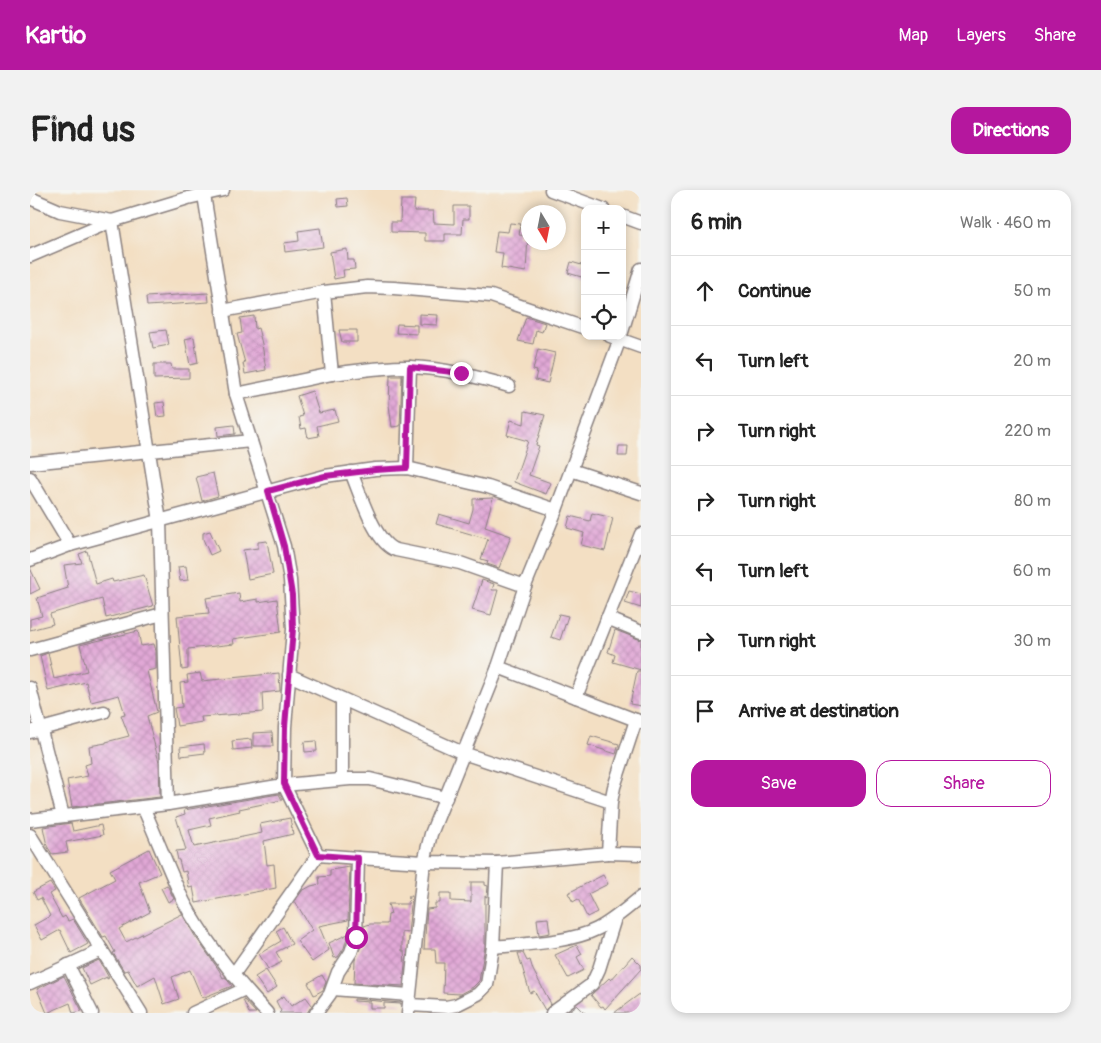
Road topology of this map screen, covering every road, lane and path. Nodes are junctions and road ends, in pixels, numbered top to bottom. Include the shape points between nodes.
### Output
1 (223, 190) edge
2 (551, 190) edge
3 (204, 195) junction
4 (30, 198) edge
5 (592, 205) edge
6 (626, 217) edge
7 (112, 221) junction
8 (641, 222) edge
9 (30, 256) edge
10 (641, 269) edge
11 (324, 292) junction
12 (222, 312) junction
13 (626, 313) edge
14 (581, 327) edge
15 (617, 340) edge
16 (626, 340) edge
17 (641, 347) edge
18 (410, 367) junction
19 (332, 374) junction
20 (509, 386) dead end
21 (236, 394) junction
22 (251, 441) junction
23 (148, 452) junction
24 (30, 463) edge
25 (407, 468) junction
26 (571, 470) junction
27 (351, 472) junction
28 (30, 478) edge
29 (268, 491) junction
30 (641, 493) edge
31 (556, 510) junction
32 (160, 521) junction
33 (641, 534) edge
34 (70, 545) junction
35 (30, 560) edge
36 (525, 586) junction
37 (162, 614) junction
38 (607, 618) junction
39 (641, 632) edge
40 (30, 650) edge
41 (498, 667) junction
42 (289, 675) junction
43 (30, 688) edge
44 (576, 697) junction
45 (342, 699) junction
46 (104, 712) dead end
47 (638, 721) edge
48 (35, 730) edge
49 (462, 753) junction
50 (342, 779) junction
51 (284, 784) junction
52 (446, 798) junction
53 (611, 802) junction
54 (168, 804) junction
55 (143, 806) junction
56 (63, 816) junction
57 (30, 820) edge
58 (30, 835) edge
59 (608, 853) junction
60 (641, 854) edge
61 (318, 855) junction
62 (358, 858) junction
63 (424, 862) junction
64 (497, 862) junction
65 (641, 897) edge
66 (615, 918) junction
67 (493, 948) junction
68 (102, 950) junction
69 (68, 965) junction
70 (233, 975) junction
71 (30, 983) edge
72 (245, 989) junction
73 (333, 990) junction
74 (409, 1004) edge
75 (207, 1010) edge
76 (92, 1013) edge
77 (141, 1013) edge
78 (193, 1013) edge
79 (267, 1013) edge
80 (316, 1013) edge
81 (552, 1013) edge

1 - 3 street
2 - 5 street
3 - 7 street
3 - 12 street
4 - 7 street via 60,211
6 - 8 street
7 - 9 street
7 - 23 street
10 - 13 street
11 - 12 street
11 - 14 street via 367,287 479,294 500,298
11 - 19 street
12 - 21 street
15 - 26 street
16 - 17 street
18 - 19 street
18 - 20 street via 461,373
18 - 25 street
19 - 21 street
21 - 22 street
22 - 23 street
22 - 29 street
23 - 24 street
23 - 32 street
25 - 27 street
25 - 31 street via 488,487
26 - 30 street
26 - 31 street
27 - 29 street
27 - 36 street via 378,535 387,546 460,564
28 - 34 street
29 - 32 street
29 - 42 street via 284,546 292,595
31 - 36 street
32 - 34 street
32 - 37 street
33 - 38 street
34 - 35 street
36 - 41 street
37 - 40 street
37 - 54 street
38 - 39 street
38 - 44 street
41 - 44 street
41 - 49 street
42 - 45 street
42 - 51 street
43 - 48 street
44 - 47 street
45 - 49 street
45 - 50 street
46 - 48 street
47 - 53 street
48 - 56 street
49 - 52 street
49 - 53 street
50 - 51 street
50 - 52 street via 370,779
51 - 54 street
51 - 61 street
52 - 63 street
53 - 59 street
54 - 55 street
55 - 56 street
55 - 70 street via 184,901
56 - 57 street
58 - 68 street
59 - 60 street
59 - 64 street
61 - 62 street
61 - 70 street
62 - 63 street
62 - 73 street via 356,937 352,952 338,972
63 - 64 street
63 - 74 street
64 - 67 street
65 - 66 street
66 - 67 street via 596,930 576,936
66 - 81 street via 592,984
67 - 74 street via 487,985 478,994 446,1007
68 - 69 street
68 - 77 street
69 - 71 street
69 - 76 street
70 - 72 street
72 - 75 street
72 - 79 street
73 - 74 street
73 - 80 street
75 - 78 street

